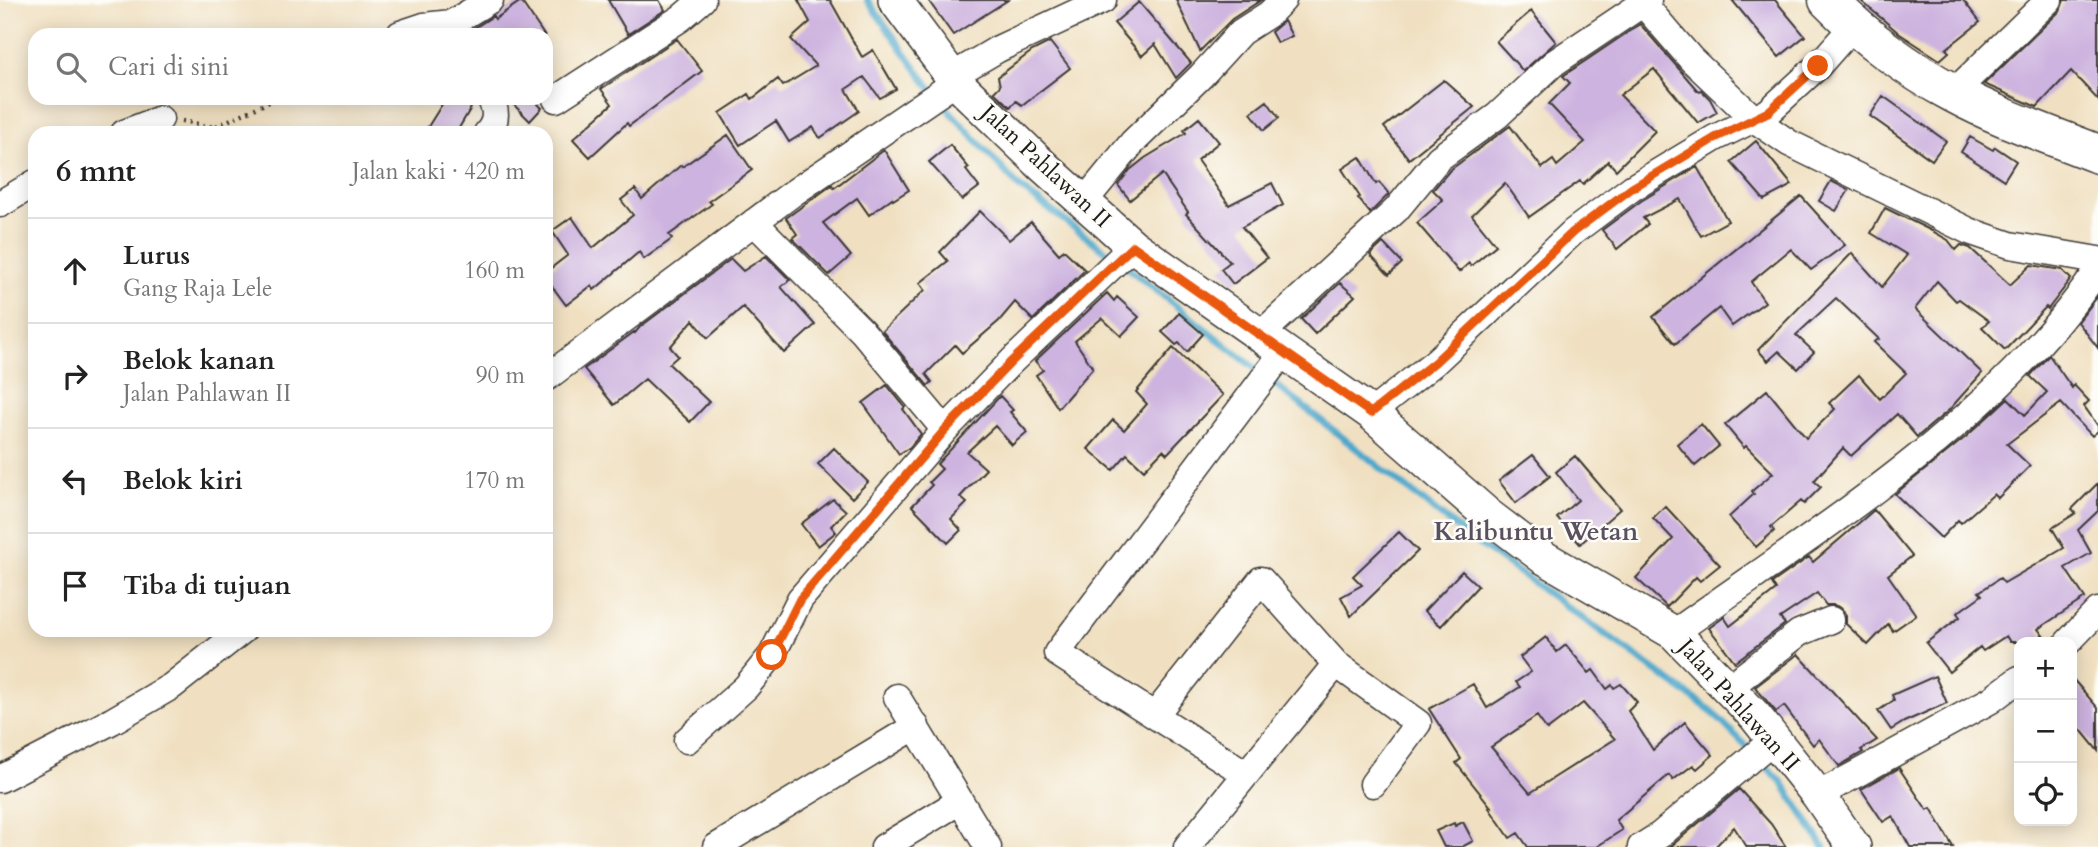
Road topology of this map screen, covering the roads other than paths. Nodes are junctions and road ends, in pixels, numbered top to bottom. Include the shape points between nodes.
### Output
1 (490, 0) edge
2 (702, 0) edge
3 (1103, 0) edge
4 (1283, 0) edge
5 (2049, 0) edge
6 (1643, 1) edge
7 (907, 4) edge
8 (1841, 12) edge
9 (418, 28) edge
10 (445, 28) edge
11 (456, 28) edge
12 (945, 88) junction
13 (1953, 93) junction
14 (556, 99) dead end
15 (494, 105) edge
16 (1761, 116) junction
17 (160, 119) road end
18 (142, 126) edge
19 (491, 126) edge
20 (2098, 154) edge
21 (28, 187) edge
22 (1083, 202) junction
23 (0, 204) edge
24 (754, 222) junction
25 (1133, 247) junction
26 (2098, 260) edge
27 (2098, 270) edge
28 (1272, 343) junction
29 (553, 373) edge
30 (1371, 413) junction
31 (945, 430) junction
32 (2098, 611) edge
33 (1830, 620) dead end
34 (1674, 633) junction
35 (234, 637) edge
36 (2073, 637) edge
37 (1336, 664) junction
38 (2014, 683) edge
39 (1727, 689) junction
40 (897, 697) dead end
41 (1154, 715) junction
42 (915, 726) junction
43 (687, 740) dead end
44 (1768, 744) junction
45 (1246, 774) junction
46 (0, 779) edge
47 (1373, 784) dead end
48 (1818, 795) junction
49 (960, 801) junction
50 (716, 847) edge
51 (884, 847) edge
52 (988, 847) edge
53 (1188, 847) edge
54 (1641, 847) edge
55 (1854, 847) edge

1 - 11 street
2 - 14 street
3 - 12 street via 998,49
4 - 22 street via 1241,32 1133,142
5 - 13 street
6 - 16 street via 1691,59
6 - 28 street via 1554,63 1497,116 1439,158
7 - 12 street, Jalan Pahlawan II
8 - 13 main road via 1902,61
8 - 16 street via 1818,66
9 - 10 street
12 - 22 street, Jalan Pahlawan II
12 - 24 street
13 - 20 main road
15 - 19 street via 496,118
16 - 26 street via 1789,143 1969,231 2010,245
16 - 30 street via 1632,188 1573,232 1435,362
17 - 18 street
21 - 23 street
22 - 25 street, Jalan Pahlawan II
24 - 29 street
24 - 31 street via 862,331
25 - 28 street, Jalan Pahlawan II
25 - 31 street
27 - 34 street via 2001,384 1912,463
28 - 30 street, Jalan Pahlawan II
28 - 41 street via 1058,653
30 - 34 street, Jalan Pahlawan II via 1543,558
31 - 43 street via 800,599 772,655 746,687
32 - 36 street
33 - 39 street via 1799,633
34 - 39 street, Jalan Pahlawan II
35 - 46 street via 172,686
37 - 41 street via 1261,580
37 - 45 street
37 - 47 street via 1418,723
38 - 48 street via 1991,700
39 - 44 street, Jalan Pahlawan II via 1755,716
40 - 42 street
41 - 45 street
42 - 49 street
42 - 50 street
44 - 48 street, Jalan Pahlawan II
44 - 54 street
45 - 53 street
48 - 55 street, Jalan Pahlawan II
49 - 51 street
49 - 52 street

